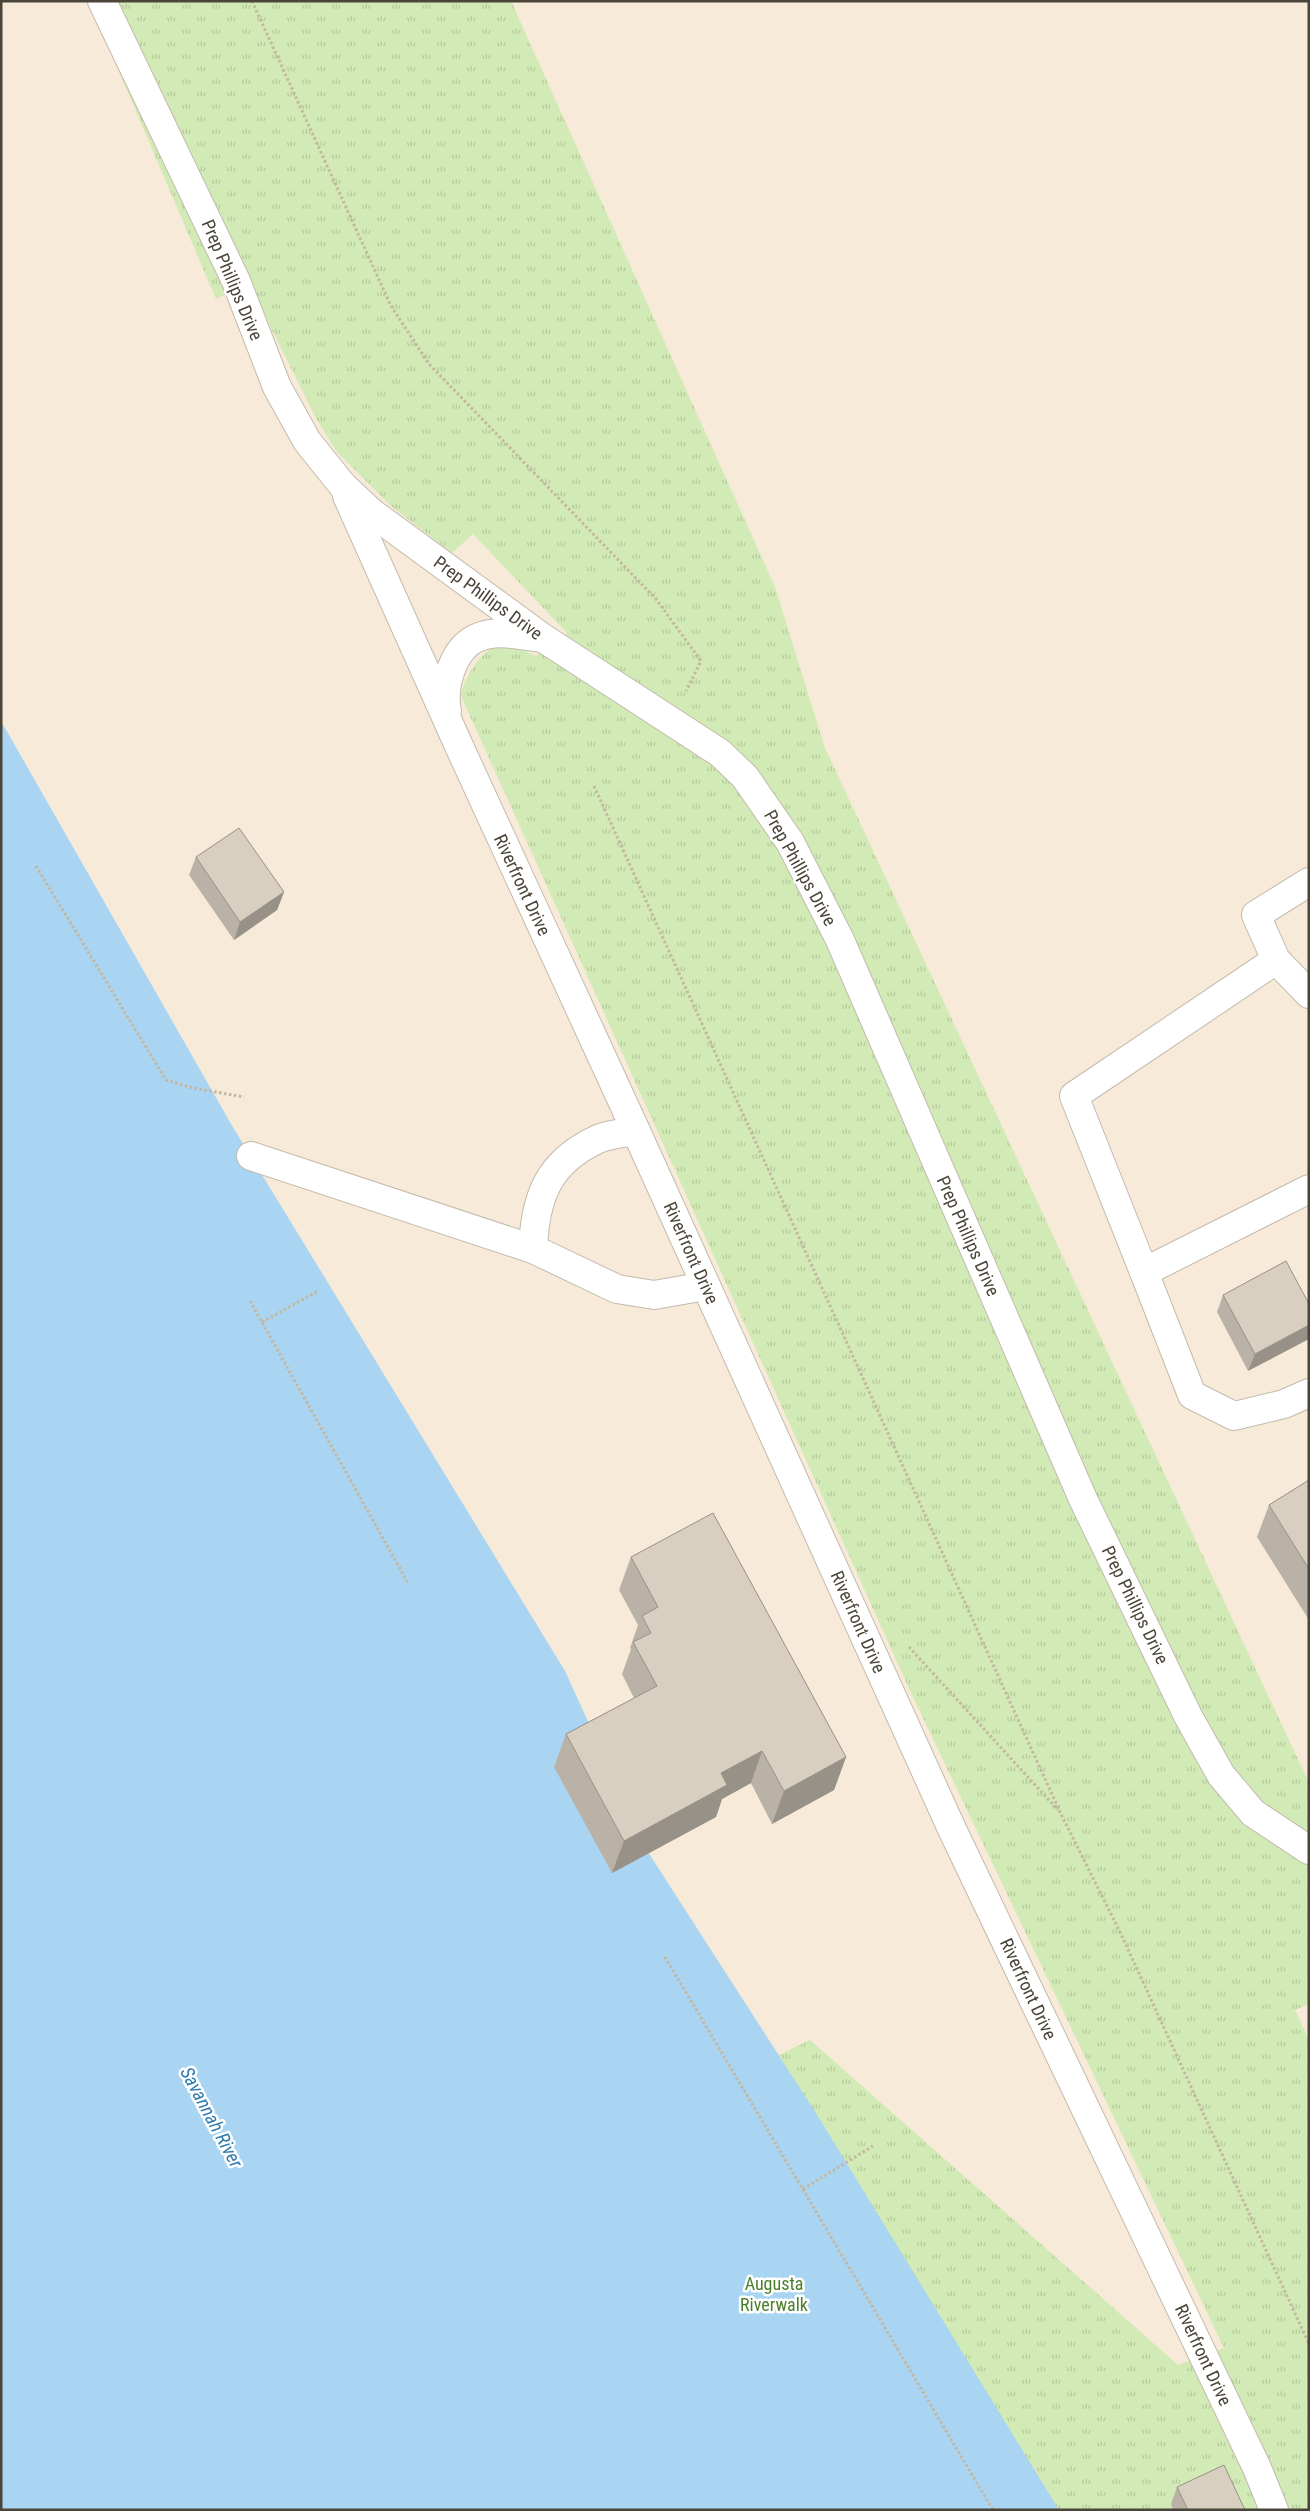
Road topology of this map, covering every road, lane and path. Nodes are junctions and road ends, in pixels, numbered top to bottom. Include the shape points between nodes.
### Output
1 (102, 1) edge
2 (252, 1) edge
3 (343, 486) junction
4 (543, 638) junction
5 (670, 721) junction
6 (451, 730) junction
7 (594, 786) dead end
8 (36, 866) dead end
9 (1309, 882) edge
10 (1276, 960) junction
11 (1309, 994) edge
12 (244, 1097) dead end
13 (636, 1131) junction
14 (250, 1156) dead end
15 (1309, 1189) edge
16 (533, 1248) junction
17 (1144, 1272) junction
18 (706, 1286) junction
19 (318, 1291) dead end
20 (250, 1301) dead end
21 (262, 1322) junction
22 (1309, 1393) edge
23 (408, 1584) dead end
24 (902, 1640) dead end
25 (1060, 1812) junction
26 (1309, 1850) edge
27 (665, 1957) dead end
28 (874, 2146) dead end
29 (802, 2190) junction
30 (1309, 2344) edge
31 (994, 2510) edge
32 (1274, 2510) edge

1 - 3 street, Prep Phillips Drive via 236,281 277,387 307,441
2 - 5 path via 391,306 429,364 656,599 701,661
3 - 4 street, Prep Phillips Drive via 372,514
3 - 6 street, Riverfront Drive
4 - 5 street, Prep Phillips Drive
4 - 6 street, Riverfront Drive via 500,633 479,637 462,650 448,676 446,704
5 - 26 street, Prep Phillips Drive via 720,753 745,777 790,842 840,940 1083,1499 1188,1716 1221,1775 1253,1813
6 - 13 street, Riverfront Drive
7 - 25 path
8 - 12 path via 166,1080
9 - 10 street via 1256,914
10 - 11 street
10 - 17 street via 1074,1096
13 - 16 street via 599,1139 567,1158 545,1183 534,1226
13 - 18 street, Riverfront Drive
14 - 16 street
15 - 17 street
16 - 18 street via 617,1289 654,1296
17 - 22 street via 1192,1395 1234,1416 1284,1404
18 - 32 street, Riverfront Drive via 951,1827 1257,2468
19 - 21 path
20 - 21 path
21 - 23 path
24 - 25 path
25 - 30 path via 1122,1934
27 - 29 path
28 - 29 path
29 - 31 path

